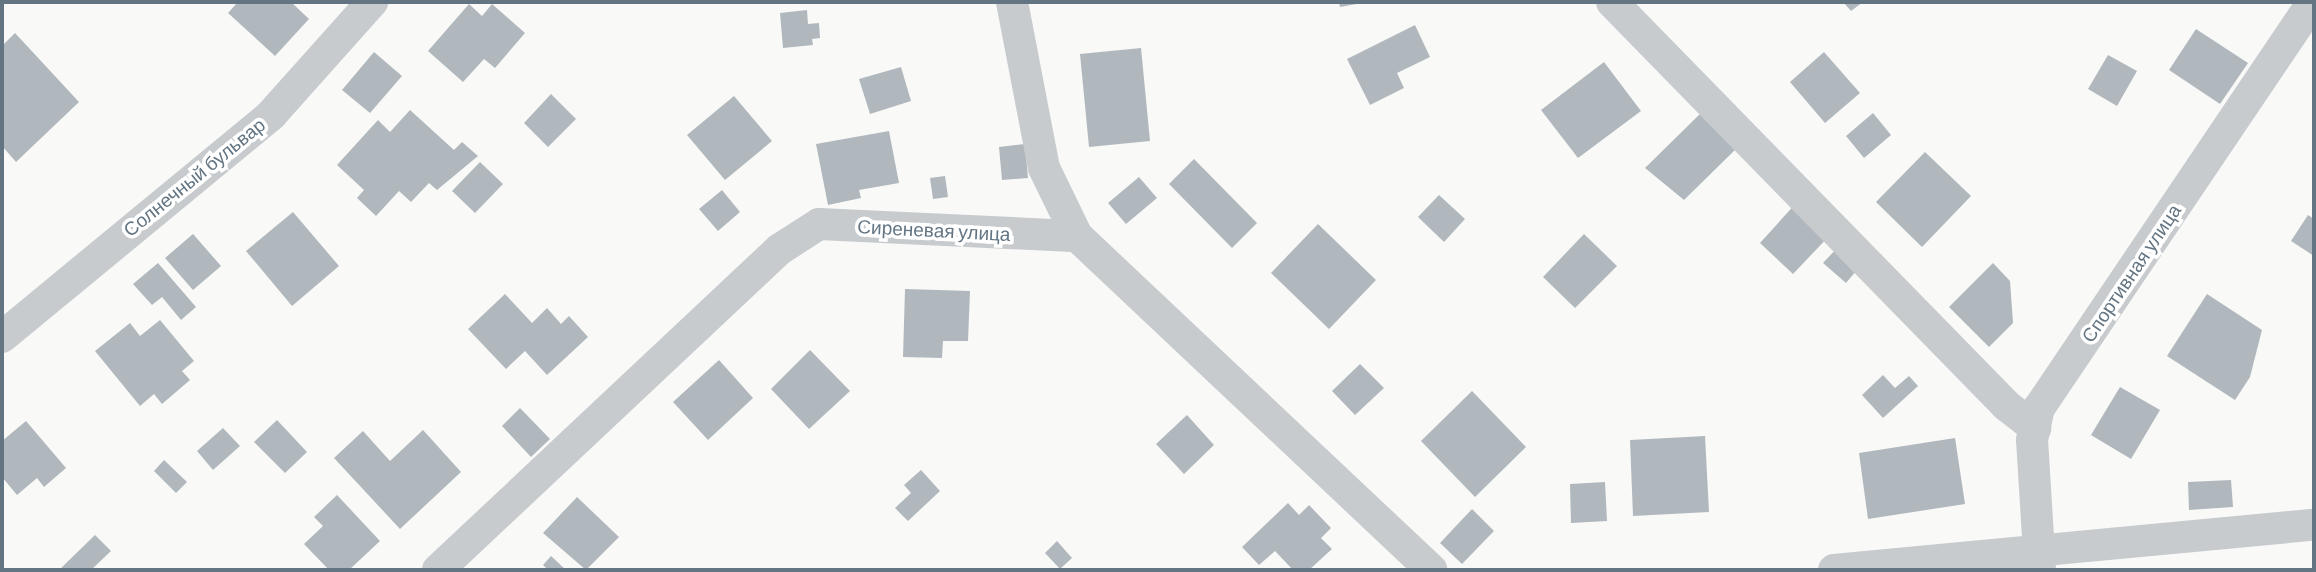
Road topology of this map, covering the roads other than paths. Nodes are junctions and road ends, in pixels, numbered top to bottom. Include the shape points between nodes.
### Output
1 (372, 2) edge
2 (1012, 2) edge
3 (1612, 2) edge
4 (2313, 2) edge
5 (1077, 236) junction
6 (2, 337) edge
7 (2035, 428) junction
8 (2314, 525) edge
9 (2039, 559) edge
10 (438, 570) edge
11 (1432, 570) edge
12 (1834, 570) edge

1 - 6 street, Солнечный бульвар via 271,115
2 - 5 street via 1044,168
3 - 7 street via 2007,406
4 - 7 street, Спортивная улица via 2049,392
5 - 10 street, Сиреневая улица via 819,224 780,249
5 - 11 street
7 - 9 street, Спортивная улица
8 - 9 street
9 - 12 street

